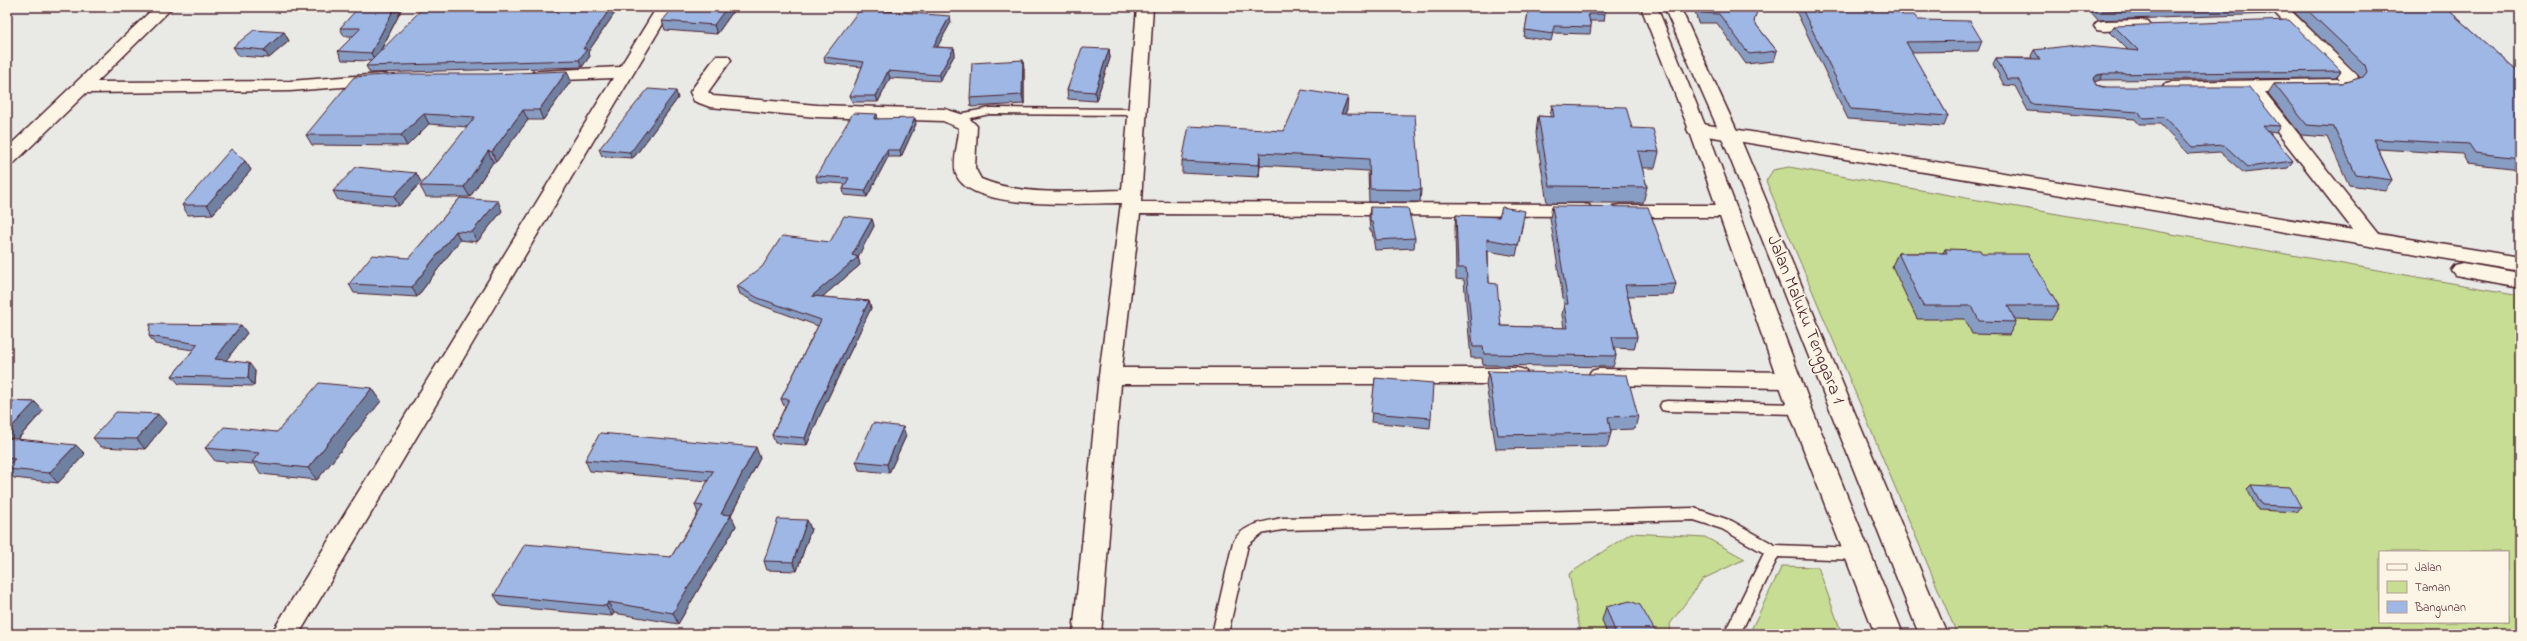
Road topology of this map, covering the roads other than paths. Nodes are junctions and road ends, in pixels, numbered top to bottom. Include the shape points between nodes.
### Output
1 (164, 7) edge
2 (665, 7) edge
3 (1145, 7) edge
4 (1649, 7) edge
5 (1672, 7) edge
6 (2278, 7) edge
7 (2290, 20) junction
8 (2266, 21) edge
9 (2158, 25) edge
10 (2104, 26) dead end
11 (722, 60) dead end
12 (626, 72) junction
13 (520, 77) edge
14 (398, 78) edge
15 (2153, 87) edge
16 (2252, 87) junction
17 (81, 88) junction
18 (1138, 112) junction
19 (960, 120) junction
20 (1699, 136) junction
21 (1731, 139) junction
22 (7, 159) edge
23 (1131, 202) junction
24 (1728, 211) junction
25 (2371, 240) junction
26 (2520, 264) edge
27 (2520, 280) edge
28 (1110, 376) junction
29 (1534, 376) edge
30 (1574, 376) edge
31 (1790, 380) junction
32 (1667, 406) dead end
33 (1800, 409) junction
34 (1774, 551) junction
35 (1858, 554) junction
36 (285, 634) edge
37 (1087, 634) edge
38 (1220, 634) edge
39 (1732, 634) edge
40 (1889, 634) edge
41 (1933, 634) edge

1 - 17 street
2 - 12 street
3 - 18 street
4 - 20 street, Jalan Maluku Tenggara 1
5 - 21 street, Jalan Maluku Tenggara 1
6 - 7 street
7 - 8 street
7 - 16 street via 2348,75 2350,82 2336,86
9 - 10 street
11 - 19 street via 699,92 700,97 710,101 817,111 945,115
12 - 13 street
12 - 36 street
14 - 17 street via 290,86
15 - 16 street
16 - 25 street
17 - 22 street
18 - 19 lane via 990,111 968,114
18 - 23 street
19 - 23 street via 968,126 966,175 972,185 986,191 1030,196
20 - 21 street
20 - 24 street, Jalan Maluku Tenggara 1
21 - 25 street
21 - 27 street
21 - 41 street, Jalan Maluku Tenggara 1
23 - 24 street
23 - 28 street
24 - 31 street, Jalan Maluku Tenggara 1
25 - 26 street
28 - 29 street
28 - 37 street
30 - 31 street
31 - 33 street, Jalan Maluku Tenggara 1
32 - 33 lane
33 - 35 street, Jalan Maluku Tenggara 1
34 - 35 lane
34 - 38 lane via 1727,525 1694,514 1282,524 1257,528 1241,542
34 - 39 lane
35 - 40 street, Jalan Maluku Tenggara 1

